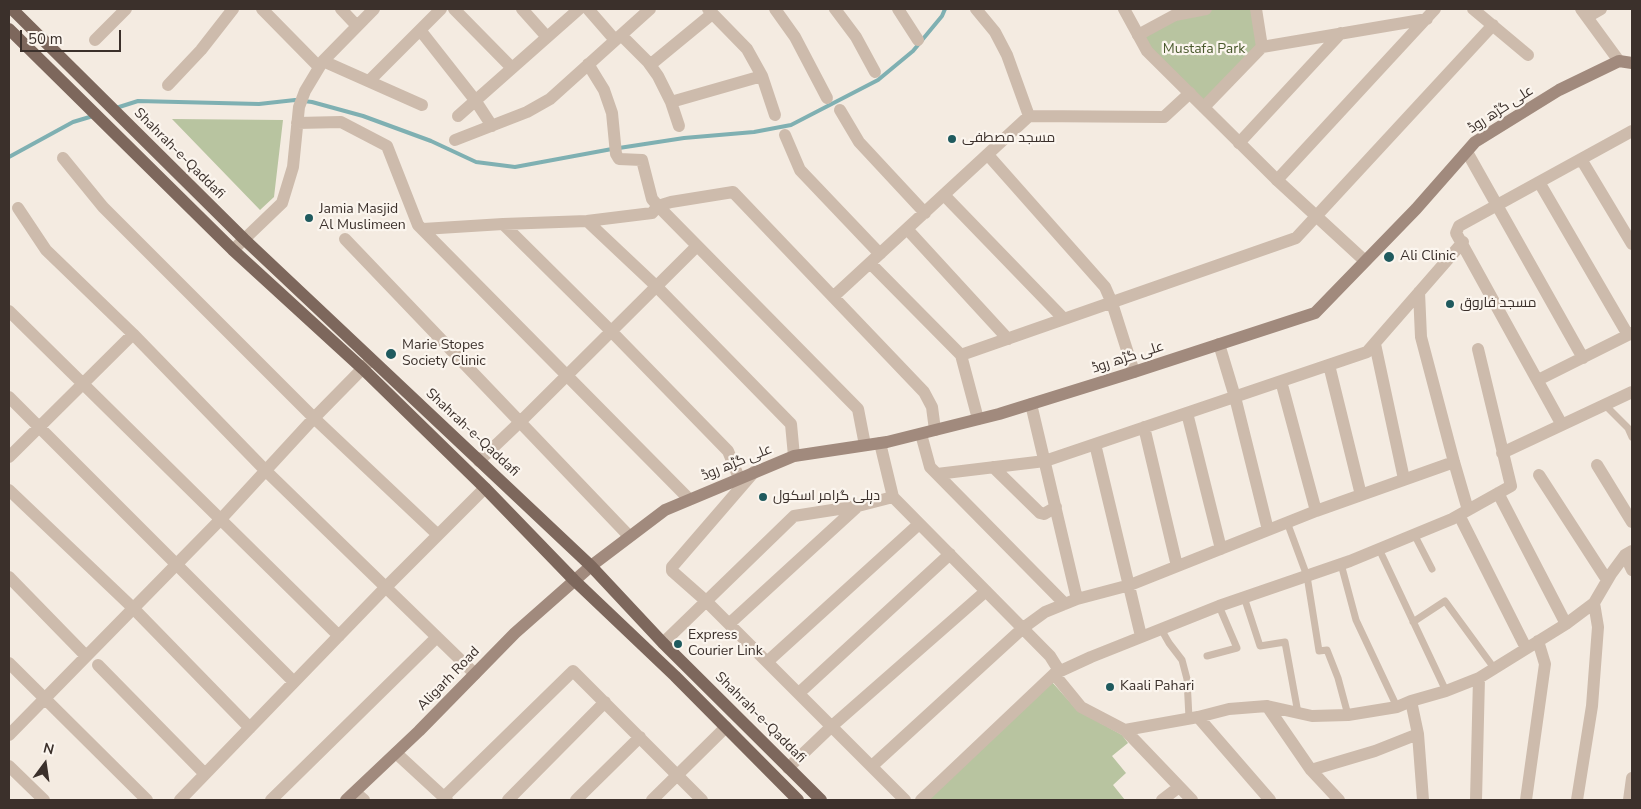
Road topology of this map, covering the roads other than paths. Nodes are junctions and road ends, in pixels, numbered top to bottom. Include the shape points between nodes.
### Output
1 (12, 9) edge
2 (126, 9) edge
3 (233, 9) edge
4 (262, 9) edge
5 (340, 9) edge
6 (374, 9) edge
7 (441, 9) edge
8 (454, 9) edge
9 (522, 9) edge
10 (579, 9) edge
11 (588, 9) edge
12 (650, 9) edge
13 (775, 9) edge
14 (835, 9) edge
15 (898, 9) edge
16 (976, 9) edge
17 (1124, 9) edge
18 (1206, 9) edge
19 (1256, 9) edge
20 (1473, 9) edge
21 (1601, 9) edge
22 (710, 11) edge
23 (1584, 13) edge
24 (1431, 14) edge
25 (1493, 25) junction
26 (357, 26) junction
27 (9, 29) edge
28 (420, 30) junction
29 (1341, 34) junction
30 (1138, 35) junction
31 (547, 36) junction
32 (618, 37) junction
33 (95, 40) dead end
34 (918, 40) dead end
35 (1262, 47) junction
36 (1528, 55) dead end
37 (1619, 61) junction
38 (1632, 63) edge
39 (321, 64) junction
40 (588, 64) junction
41 (650, 65) junction
42 (512, 68) junction
43 (875, 72) dead end
44 (762, 76) junction
45 (370, 81) junction
46 (168, 85) dead end
47 (1190, 93) junction
48 (827, 98) dead end
49 (475, 100) junction
50 (671, 102) junction
51 (422, 105) dead end
52 (1204, 107) junction
53 (840, 110) dead end
54 (775, 115) dead end
55 (458, 116) dead end
56 (1029, 116) junction
57 (297, 123) junction
58 (492, 126) junction
59 (679, 126) dead end
60 (785, 135) dead end
61 (1630, 136) edge
62 (455, 140) dead end
63 (1240, 143) junction
64 (1467, 152) junction
65 (988, 155) junction
66 (63, 158) dead end
67 (1582, 158) junction
68 (1277, 180) junction
69 (1539, 182) junction
70 (944, 195) junction
71 (1497, 205) junction
72 (658, 206) junction
73 (18, 208) dead end
74 (925, 213) junction
75 (1316, 216) junction
76 (587, 220) junction
77 (503, 224) junction
78 (907, 229) junction
79 (423, 230) junction
80 (244, 240) junction
81 (345, 240) dead end
82 (1463, 242) junction
83 (1632, 244) edge
84 (697, 246) junction
85 (233, 250) junction
86 (880, 254) junction
87 (1365, 262) junction
88 (870, 263) junction
89 (656, 286) junction
90 (1419, 292) junction
91 (833, 297) junction
92 (1112, 302) junction
93 (9, 311) edge
94 (1064, 319) junction
95 (611, 331) junction
96 (133, 334) junction
97 (1630, 334) edge
98 (1008, 339) junction
99 (1219, 344) junction
100 (1375, 344) junction
101 (1478, 349) dead end
102 (961, 355) junction
103 (1583, 358) junction
104 (367, 364) junction
105 (1329, 365) junction
106 (1134, 372) junction
107 (567, 376) junction
108 (1538, 380) junction
109 (1281, 381) junction
110 (84, 383) junction
111 (1632, 392) edge
112 (9, 396) edge
113 (1235, 397) junction
114 (1031, 404) junction
115 (1605, 405) junction
116 (1187, 413) junction
117 (314, 418) junction
118 (978, 419) junction
119 (520, 422) junction
120 (1562, 425) junction
121 (40, 427) junction
122 (1144, 428) junction
123 (935, 430) junction
124 (921, 434) junction
125 (1632, 437) edge
126 (880, 443) junction
127 (1096, 444) junction
128 (865, 445) junction
129 (1502, 453) junction
130 (794, 456) junction
131 (9, 457) edge
132 (479, 461) junction
133 (1045, 461) junction
134 (1454, 462) junction
135 (1597, 465) dead end
136 (993, 467) junction
137 (266, 470) junction
138 (754, 472) junction
139 (937, 474) junction
140 (1539, 475) dead end
141 (739, 478) junction
142 (1404, 479) junction
143 (484, 488) junction
144 (9, 490) edge
145 (1498, 493) junction
146 (1360, 495) junction
147 (893, 497) junction
148 (689, 499) junction
149 (858, 506) junction
150 (1056, 506) junction
151 (1316, 511) junction
152 (1464, 513) junction
153 (221, 519) junction
154 (1287, 522) junction
155 (1632, 522) edge
156 (919, 524) junction
157 (1268, 530) junction
158 (1414, 534) junction
159 (438, 535) junction
160 (629, 536) junction
161 (1221, 549) junction
162 (1379, 549) junction
163 (1629, 553) edge
164 (950, 554) junction
165 (177, 563) junction
166 (1341, 564) junction
167 (591, 566) junction
168 (1177, 566) junction
169 (1432, 569) dead end
170 (1632, 570) edge
171 (1307, 576) junction
172 (9, 577) edge
173 (574, 580) junction
174 (1607, 580) junction
175 (1130, 585) junction
176 (386, 587) junction
177 (986, 591) junction
178 (1244, 597) junction
179 (1077, 599) junction
180 (706, 601) junction
181 (1594, 603) junction
182 (1065, 604) junction
183 (1219, 606) junction
184 (133, 608) junction
185 (1414, 622) junction
186 (729, 624) junction
187 (1566, 624) junction
188 (1023, 628) junction
189 (1162, 629) junction
190 (339, 636) junction
191 (1141, 636) junction
192 (437, 637) junction
193 (1538, 641) junction
194 (663, 643) junction
195 (1526, 648) junction
196 (86, 656) junction
197 (1208, 656) dead end
198 (767, 662) junction
199 (9, 663) edge
200 (98, 665) dead end
201 (1494, 668) junction
202 (1057, 673) junction
203 (475, 674) junction
204 (1479, 678) junction
205 (294, 682) junction
206 (1446, 691) junction
207 (799, 693) junction
208 (44, 698) junction
209 (1411, 701) junction
210 (605, 702) junction
211 (1267, 706) junction
212 (1397, 707) junction
213 (1298, 713) junction
214 (1348, 715) junction
215 (1194, 718) junction
216 (832, 726) junction
217 (250, 728) junction
218 (726, 728) junction
219 (1125, 730) junction
220 (1418, 734) junction
221 (9, 735) edge
222 (640, 737) junction
223 (396, 753) junction
224 (9, 766) edge
225 (872, 766) junction
226 (788, 768) junction
227 (1310, 770) junction
228 (205, 774) junction
229 (677, 775) junction
230 (1179, 787) junction
231 (355, 798) edge
232 (446, 798) edge
233 (513, 798) edge
234 (44, 800) edge
235 (147, 800) edge
236 (180, 800) edge
237 (270, 800) edge
238 (576, 800) edge
239 (652, 800) edge
240 (702, 800) edge
241 (798, 800) edge
242 (820, 800) edge
243 (905, 800) edge
244 (921, 800) edge
245 (1162, 800) edge
246 (1192, 800) edge
247 (1270, 800) edge
248 (1339, 800) edge
249 (1423, 800) edge
250 (1476, 800) edge
251 (1526, 800) edge
252 (1577, 800) edge

1 - 80 main road, Shahrah-e-Qaddafi
2 - 33 street
3 - 46 street
4 - 39 street
5 - 26 street
6 - 26 street
7 - 28 street
8 - 42 street
9 - 31 street
10 - 31 street
11 - 32 street
12 - 32 street
13 - 48 street via 795,37
14 - 43 street via 856,37
15 - 34 street
16 - 56 street via 995,32 1007,55
17 - 30 street
18 - 30 street via 1175,14
19 - 35 street
20 - 25 street
21 - 23 street
22 - 41 street
22 - 44 street via 747,49
23 - 37 street
24 - 29 street
24 - 68 street
25 - 36 street
25 - 75 street
26 - 39 street
27 - 85 main road, Shahrah-e-Qaddafi
28 - 45 street
28 - 49 street
29 - 35 street
29 - 63 street
30 - 47 street via 1147,51
31 - 42 street
32 - 40 street
32 - 41 street
35 - 52 street
37 - 38 main road
37 - 64 main road, علی گڑھ روڈ via 1559,90 1475,142
39 - 45 street
39 - 57 street via 305,91
40 - 58 street via 550,99
40 - 72 street via 604,90 612,113 619,159 642,160 652,199
41 - 50 street
42 - 49 street
44 - 50 street
44 - 54 street
45 - 51 street
47 - 52 street
47 - 56 street via 1164,117
49 - 55 street
49 - 58 street
50 - 59 street
52 - 63 street
53 - 74 street via 859,142
56 - 65 street
57 - 79 street via 341,122 387,146 418,225
57 - 80 street via 294,167 282,202
58 - 62 street
60 - 86 street via 800,170
61 - 67 street
63 - 68 street
64 - 71 street
64 - 87 main road, علی گڑھ روڈ
65 - 70 street
65 - 92 street via 1105,287
66 - 117 street via 103,207
67 - 69 street
67 - 83 street
68 - 75 street
69 - 71 street
69 - 97 street
70 - 74 street
70 - 94 street
71 - 82 street via 1459,226 1456,233
71 - 103 street
72 - 76 street via 652,213
72 - 84 street
72 - 91 street via 733,192
73 - 96 street via 46,250
74 - 78 street
75 - 87 street
75 - 92 street via 1296,238
76 - 77 street
76 - 89 street
77 - 79 street
77 - 95 street
78 - 86 street
78 - 98 street
79 - 107 street
80 - 85 street
80 - 104 main road, Shahrah-e-Qaddafi
81 - 119 street
82 - 90 street
82 - 108 street
84 - 89 street
84 - 128 street via 858,409
85 - 104 main road, Shahrah-e-Qaddafi
86 - 88 street
87 - 99 main road, علی گڑھ روڈ via 1315,313
88 - 91 street
88 - 102 street
89 - 95 street
89 - 130 street via 790,424
90 - 100 street
90 - 134 street via 1421,337
91 - 123 street via 924,392 932,407
92 - 94 street
92 - 106 street
93 - 110 street
94 - 98 street
95 - 107 street
95 - 141 street via 728,451
96 - 110 street
96 - 137 street
97 - 103 street
98 - 102 street
99 - 106 main road, علی گڑھ روڈ
99 - 113 street
100 - 105 street via 1367,352
100 - 142 street
101 - 129 street
102 - 118 street
103 - 108 street
104 - 117 street
104 - 132 main road, Shahrah-e-Qaddafi
104 - 143 main road, Shahrah-e-Qaddafi
105 - 109 street
105 - 146 street
106 - 114 main road, علی گڑھ روڈ
107 - 119 street
107 - 148 street
108 - 120 street
109 - 113 street
109 - 151 street
110 - 121 street
110 - 153 street
111 - 115 street
112 - 121 street
113 - 116 street
113 - 157 street
114 - 118 main road, علی گڑھ روڈ
114 - 133 street
115 - 120 street
115 - 125 lane via 1628,428
116 - 122 street
116 - 161 street
117 - 137 street
117 - 159 street
118 - 123 main road, علی گڑھ روڈ
119 - 132 street
119 - 160 street
120 - 129 street
121 - 131 street
121 - 165 street
122 - 127 street
122 - 168 street
123 - 124 main road, علی گڑھ روڈ
124 - 126 main road, علی گڑھ روڈ
124 - 139 street via 930,467
126 - 128 main road, علی گڑھ روڈ
126 - 147 street
127 - 133 street
127 - 175 street
128 - 130 main road, علی گڑھ روڈ
129 - 145 street via 1511,486
130 - 138 main road, علی گڑھ روڈ
132 - 167 main road, Shahrah-e-Qaddafi
133 - 136 street
133 - 150 street
134 - 142 street
134 - 152 street
135 - 155 street
136 - 139 street
136 - 150 street via 1040,513 1044,514
137 - 153 street
137 - 176 street
138 - 141 main road, علی گڑھ روڈ
138 - 180 street via 671,569
139 - 182 street
140 - 174 street
141 - 148 main road, علی گڑھ روڈ
142 - 146 street
143 - 159 street
143 - 173 main road, Shahrah-e-Qaddafi
144 - 184 street
145 - 152 street
145 - 187 street
146 - 151 street
147 - 149 street
147 - 156 street
148 - 160 main road, علی گڑھ روڈ via 665,510
149 - 180 street via 794,516
149 - 186 street
150 - 179 street
151 - 154 street
152 - 158 street
152 - 195 street
153 - 165 street
153 - 190 street
154 - 157 street
154 - 171 lane
156 - 164 street
156 - 198 street
157 - 161 street
158 - 162 street
158 - 169 lane
159 - 176 street
160 - 167 main road, علی گڑھ روڈ
161 - 168 street
162 - 166 street
162 - 185 lane
163 - 170 street
163 - 174 street
164 - 177 street
164 - 207 street
165 - 184 street
165 - 205 street
166 - 171 street
166 - 212 lane via 1356,620
167 - 173 main road, علی گڑھ روڈ
167 - 194 main road, Shahrah-e-Qaddafi
168 - 175 street
171 - 178 street
171 - 214 lane via 1320,651 1327,650
172 - 196 street
173 - 203 main road, Aligarh Road
173 - 218 main road, Shahrah-e-Qaddafi
174 - 181 street
175 - 179 street
175 - 191 street
176 - 190 street
176 - 192 street
177 - 188 street
177 - 216 street
178 - 183 street
178 - 213 lane via 1260,646 1285,642
179 - 182 street
180 - 186 street
180 - 194 street
181 - 187 street
181 - 252 street via 1598,627 1592,706
182 - 188 street via 1045,612
183 - 189 street
183 - 197 lane via 1237,648
184 - 196 street
184 - 217 street
185 - 201 lane via 1445,601
185 - 206 lane
186 - 198 street
187 - 193 street
188 - 202 street via 1050,656
188 - 225 street
189 - 191 street
189 - 215 lane via 1182,660
190 - 205 street
191 - 202 street
192 - 203 street
192 - 237 street
193 - 195 street
193 - 251 street via 1545,664
194 - 226 main road, Shahrah-e-Qaddafi
195 - 201 street
196 - 208 street
198 - 207 street
199 - 208 street
200 - 228 street
201 - 204 street
202 - 219 street via 1081,707
202 - 244 street
203 - 223 main road, Aligarh Road
204 - 206 street
204 - 250 street
205 - 217 street
206 - 209 street
207 - 216 street
208 - 221 street
208 - 235 street
209 - 212 street
209 - 220 street
210 - 222 street
210 - 232 street via 573,671
210 - 233 street
211 - 213 street
211 - 215 street via 1228,708
211 - 227 street
212 - 214 street
213 - 214 street
215 - 219 street
215 - 247 street
216 - 225 street
216 - 226 street
217 - 228 street
218 - 229 street
218 - 241 main road, Shahrah-e-Qaddafi
219 - 230 street
220 - 227 street via 1375,751
220 - 249 street
222 - 229 street
222 - 238 street
223 - 231 main road, Aligarh Road
223 - 232 street
224 - 234 street
225 - 243 street
226 - 242 main road, Shahrah-e-Qaddafi
227 - 248 street
228 - 236 street
229 - 239 street
229 - 240 street
230 - 245 street
230 - 246 street

